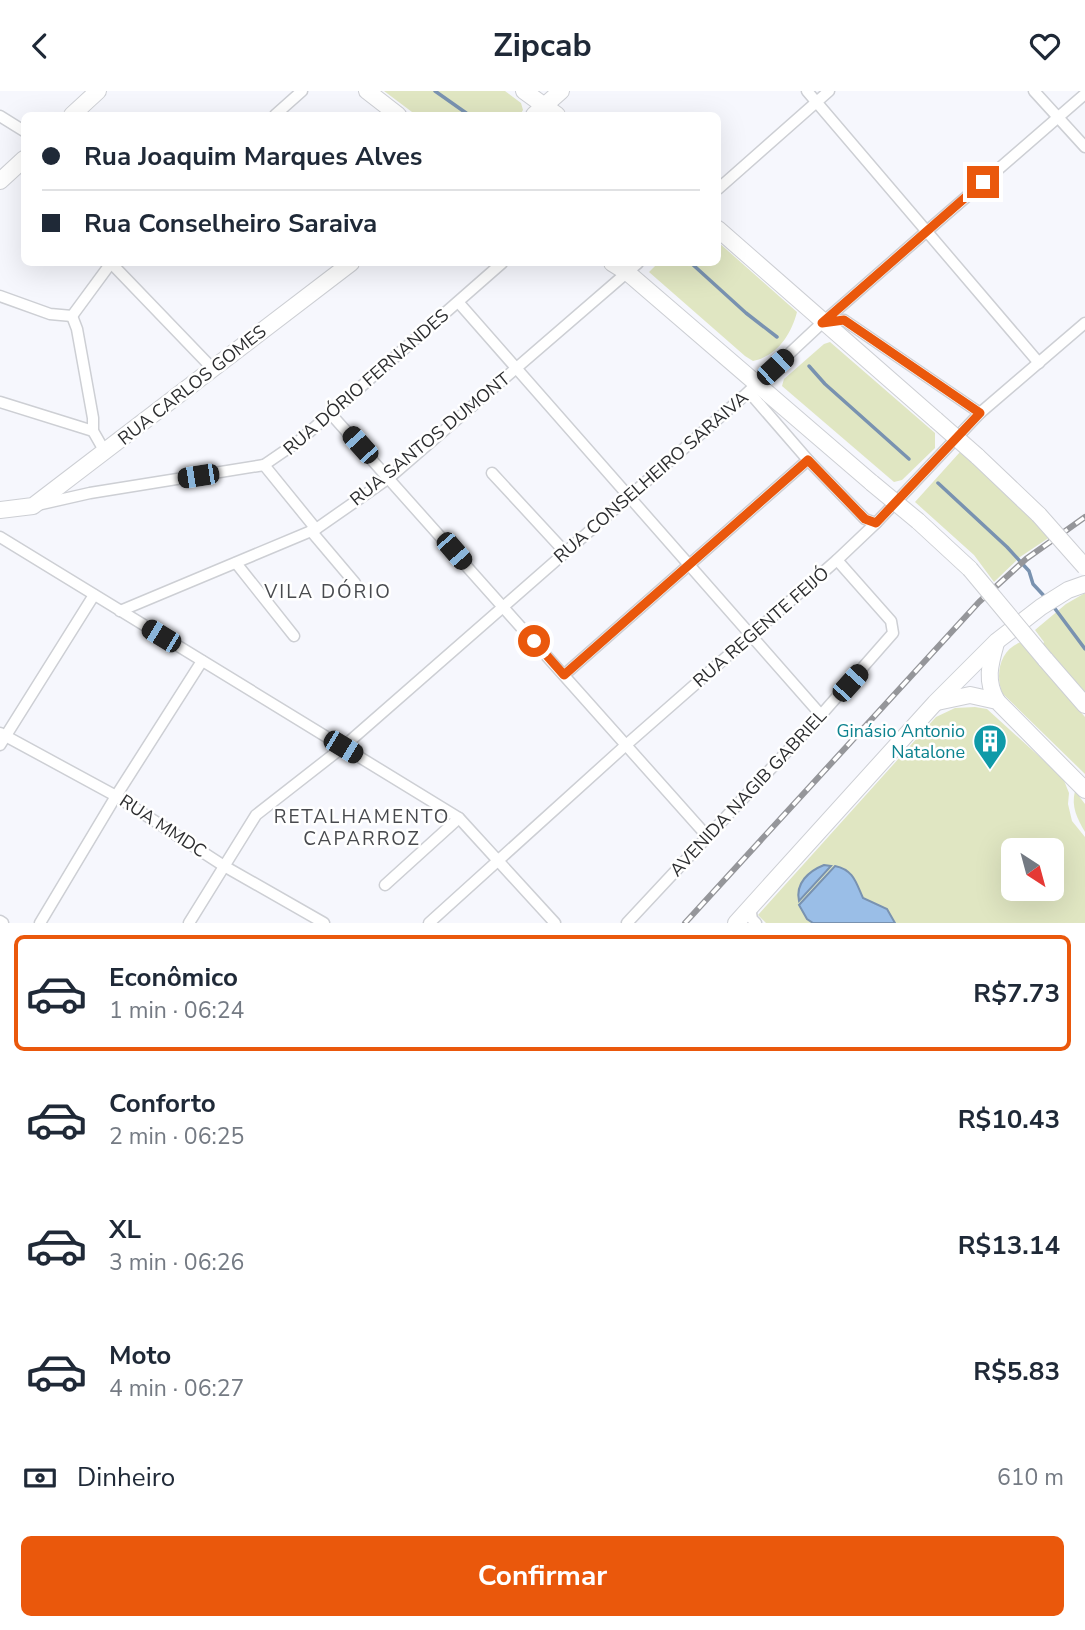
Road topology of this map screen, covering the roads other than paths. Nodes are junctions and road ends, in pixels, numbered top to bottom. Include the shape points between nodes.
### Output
1 (98, 91) edge
2 (302, 91) edge
3 (367, 91) edge
4 (524, 91) edge
5 (561, 91) edge
6 (807, 91) edge
7 (829, 91) edge
8 (1034, 91) edge
9 (1085, 94) edge
10 (817, 101) junction
11 (539, 111) edge
12 (75, 112) edge
13 (278, 112) edge
14 (394, 112) edge
15 (0, 115) edge
16 (1058, 118) junction
17 (21, 129) edge
18 (1085, 147) edge
19 (21, 162) edge
20 (0, 181) edge
21 (721, 186) edge
22 (927, 230) junction
23 (721, 232) edge
24 (109, 266) edge
25 (114, 266) edge
26 (340, 266) edge
27 (499, 266) edge
28 (633, 267) edge
29 (0, 296) edge
30 (458, 303) junction
31 (72, 316) junction
32 (822, 323) junction
33 (1085, 323) edge
34 (1039, 363) junction
35 (517, 367) junction
36 (213, 369) junction
37 (752, 388) junction
38 (0, 402) edge
39 (330, 413) junction
40 (980, 413) junction
41 (93, 431) junction
42 (105, 452) junction
43 (808, 460) junction
44 (264, 465) junction
45 (492, 473) dead end
46 (75, 475) junction
47 (389, 478) junction
48 (90, 493) junction
49 (629, 496) junction
50 (33, 506) junction
51 (0, 510) edge
52 (876, 523) junction
53 (313, 530) junction
54 (0, 537) edge
55 (565, 552) junction
56 (837, 560) junction
57 (236, 563) junction
58 (689, 564) junction
59 (1085, 567) edge
60 (355, 583) dead end
61 (1085, 584) edge
62 (94, 595) junction
63 (503, 607) junction
64 (121, 611) junction
65 (751, 635) junction
66 (294, 636) dead end
67 (997, 641) junction
68 (202, 661) junction
69 (564, 675) junction
70 (996, 701) junction
71 (934, 703) junction
72 (1085, 705) edge
73 (821, 715) junction
74 (2, 738) edge
75 (626, 745) junction
76 (343, 747) junction
77 (1085, 790) edge
78 (116, 796) junction
79 (459, 818) junction
80 (707, 836) junction
81 (499, 861) junction
82 (224, 866) junction
83 (385, 885) dead end
84 (750, 907) junction
85 (40, 923) edge
86 (189, 923) edge
87 (324, 923) edge
88 (429, 923) edge
89 (555, 923) edge
90 (627, 923) edge
91 (736, 923) edge
92 (756, 923) edge

1 - 12 main road
2 - 13 street
3 - 14 main road
4 - 11 main road
5 - 11 main road
6 - 10 street
7 - 10 street
8 - 16 street
9 - 16 street, RUA CONSELHEIRO SARAIVA
10 - 21 street
10 - 22 street
15 - 17 street
16 - 18 street
16 - 22 street, RUA CONSELHEIRO SARAIVA
19 - 20 main road
22 - 32 street, RUA CONSELHEIRO SARAIVA
22 - 34 street
23 - 32 main road
24 - 31 street
25 - 36 street
26 - 36 main road, RUA CARLOS GOMES
27 - 30 street, RUA DÓRIO FERNANDES
28 - 35 street, RUA SANTOS DUMONT
28 - 37 main road
29 - 31 street via 50,314
30 - 35 street
30 - 39 street, RUA DÓRIO FERNANDES
31 - 41 street
32 - 37 street, RUA CONSELHEIRO SARAIVA
32 - 40 street via 844,320
32 - 59 main road, bridge via 977,456 1040,515
33 - 34 street, RUA REGENTE FEIJÓ
34 - 40 street, RUA REGENTE FEIJÓ
35 - 47 street, RUA SANTOS DUMONT
35 - 49 street
36 - 42 main road, RUA CARLOS GOMES
37 - 43 street
37 - 49 street, RUA CONSELHEIRO SARAIVA
37 - 72 main road, bridge via 872,482 970,569
38 - 41 street
39 - 44 street, RUA DÓRIO FERNANDES
39 - 47 street
40 - 52 street, RUA REGENTE FEIJÓ
41 - 42 street
42 - 46 main road, RUA CARLOS GOMES
43 - 52 street via 865,519
43 - 58 street
44 - 48 street, RUA DÓRIO FERNANDES
44 - 53 street
45 - 55 street
46 - 48 street
46 - 50 main road, RUA CARLOS GOMES
47 - 53 street, RUA SANTOS DUMONT
47 - 63 street
48 - 50 street, RUA DÓRIO FERNANDES
49 - 55 street, RUA CONSELHEIRO SARAIVA
49 - 58 street
50 - 51 main road
52 - 56 street, RUA REGENTE FEIJÓ
53 - 57 street, RUA SANTOS DUMONT
53 - 60 street
54 - 62 street
55 - 63 street, RUA CONSELHEIRO SARAIVA
56 - 65 street, RUA REGENTE FEIJÓ
56 - 73 street, AVENIDA NAGIB GABRIEL via 894,630
57 - 64 street, RUA SANTOS DUMONT
57 - 66 street
58 - 65 street
58 - 69 street
61 - 67 main road via 1047,603
62 - 64 street
62 - 74 street
63 - 69 street
63 - 76 street, RUA CONSELHEIRO SARAIVA
64 - 68 street
65 - 73 street
65 - 75 street, RUA REGENTE FEIJÓ
67 - 70 main road via 989,673
67 - 71 main road
68 - 76 street
68 - 78 street
69 - 75 street
70 - 71 main road via 970,695
70 - 77 main road
71 - 84 main road
73 - 80 street, AVENIDA NAGIB GABRIEL
74 - 78 street, RUA MMDC
75 - 80 street
75 - 81 street, RUA REGENTE FEIJÓ
76 - 79 street
76 - 82 street, RUA CONSELHEIRO SARAIVA via 256,815
78 - 82 street, RUA MMDC
78 - 85 street
79 - 81 street
79 - 83 street
80 - 90 street, AVENIDA NAGIB GABRIEL
81 - 88 street, RUA REGENTE FEIJÓ
81 - 89 street
82 - 86 street, RUA CONSELHEIRO SARAIVA
82 - 87 street, RUA MMDC
84 - 91 main road
84 - 92 street

